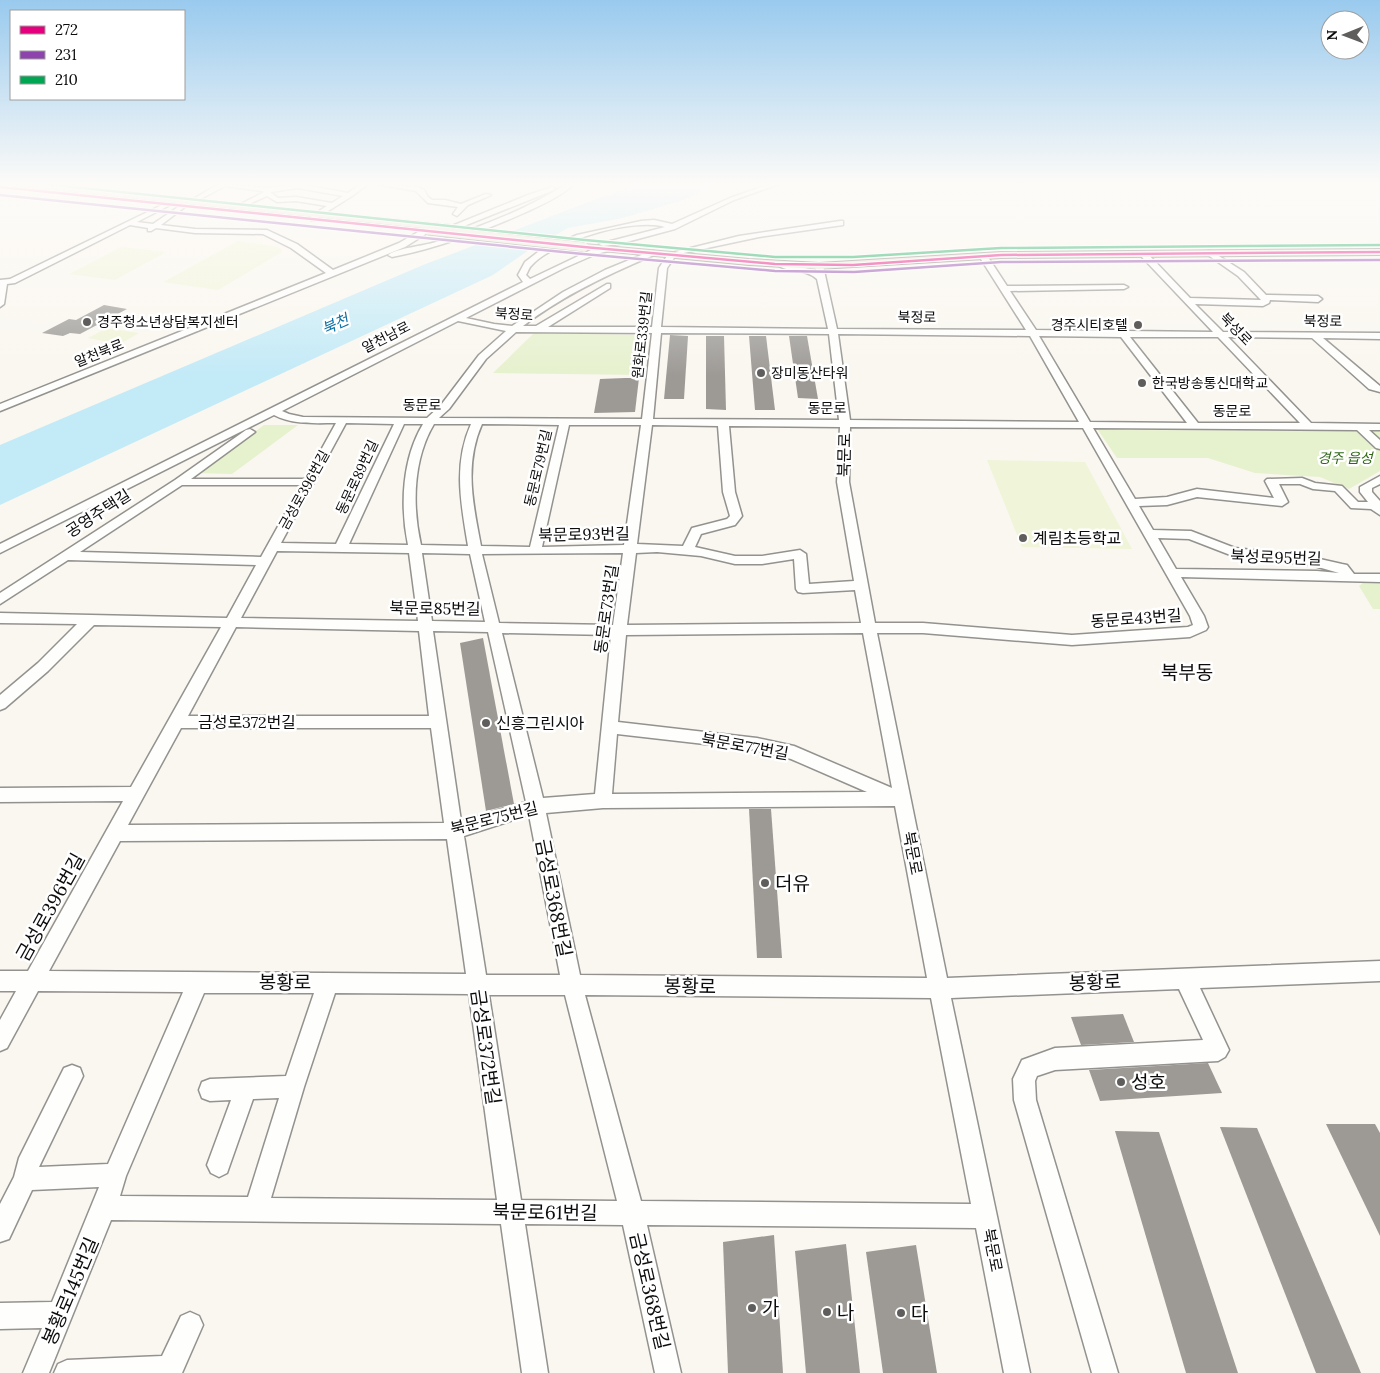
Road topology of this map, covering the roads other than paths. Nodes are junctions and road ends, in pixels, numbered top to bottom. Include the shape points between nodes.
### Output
1 (80, 248) edge
2 (297, 248) edge
3 (394, 248) edge
4 (397, 248) edge
5 (426, 248) edge
6 (553, 248) edge
7 (591, 248) edge
8 (634, 248) edge
9 (667, 248) edge
10 (698, 248) edge
11 (1380, 250) edge
12 (656, 251) junction
13 (405, 253) junction
14 (676, 253) junction
15 (1211, 253) junction
16 (1143, 254) junction
17 (983, 256) junction
18 (371, 257) junction
19 (774, 264) junction
20 (822, 264) junction
21 (862, 264) junction
22 (526, 267) junction
23 (331, 273) junction
24 (826, 279) junction
25 (312, 281) junction
26 (528, 282) junction
27 (607, 286) dead end
28 (1124, 286) dead end
29 (1004, 290) junction
30 (1264, 297) junction
31 (1318, 299) dead end
32 (493, 300) junction
33 (1189, 301) junction
34 (0, 304) edge
35 (456, 318) junction
36 (516, 329) junction
37 (538, 329) junction
38 (656, 330) junction
39 (833, 330) junction
40 (1032, 332) junction
41 (1122, 332) junction
42 (1220, 333) junction
43 (1314, 335) junction
44 (1380, 336) edge
45 (1380, 389) edge
46 (0, 408) edge
47 (275, 411) junction
48 (303, 420) junction
49 (343, 420) junction
50 (401, 420) junction
51 (431, 420) junction
52 (478, 421) junction
53 (565, 421) junction
54 (647, 422) junction
55 (724, 422) junction
56 (845, 423) junction
57 (1086, 425) junction
58 (1194, 425) junction
59 (1308, 426) junction
60 (1360, 426) junction
61 (1380, 427) edge
62 (205, 446) junction
63 (1380, 446) edge
64 (1380, 479) edge
65 (179, 482) junction
66 (308, 482) junction
67 (115, 492) junction
68 (1131, 504) junction
69 (1380, 510) edge
70 (124, 517) junction
71 (1149, 534) junction
72 (273, 547) junction
73 (341, 547) junction
74 (0, 549) edge
75 (415, 549) junction
76 (475, 550) junction
77 (632, 550) junction
78 (534, 551) junction
79 (687, 551) junction
80 (63, 556) junction
81 (265, 561) junction
82 (1380, 568) edge
83 (1172, 573) junction
84 (1346, 573) junction
85 (1380, 578) edge
86 (861, 584) junction
87 (0, 599) edge
88 (0, 618) edge
89 (91, 619) junction
90 (231, 622) junction
91 (425, 626) junction
92 (493, 627) junction
93 (870, 627) junction
94 (619, 630) junction
95 (0, 704) edge
96 (176, 722) junction
97 (438, 722) junction
98 (610, 727) junction
99 (137, 794) junction
100 (0, 795) edge
101 (903, 799) junction
102 (603, 801) junction
103 (536, 806) junction
104 (454, 831) junction
105 (115, 833) junction
106 (1380, 971) edge
107 (1185, 979) junction
108 (0, 981) edge
109 (33, 981) junction
110 (198, 982) junction
111 (328, 983) junction
112 (477, 983) junction
113 (572, 984) junction
114 (939, 988) junction
115 (0, 1040) edge
116 (72, 1076) dead end
117 (293, 1087) junction
118 (246, 1089) junction
119 (210, 1090) dead end
120 (220, 1165) dead end
121 (115, 1175) junction
122 (25, 1178) junction
123 (104, 1208) junction
124 (256, 1209) junction
125 (511, 1212) junction
126 (632, 1213) junction
127 (986, 1216) junction
128 (0, 1230) edge
129 (60, 1315) junction
130 (0, 1316) edge
131 (190, 1325) dead end
132 (36, 1373) edge
133 (67, 1373) edge
134 (535, 1373) edge
135 (668, 1373) edge
136 (1017, 1373) edge
137 (1105, 1373) edge

1 - 34 street via 12,282 3,282
2 - 23 street
3 - 18 street, 알천북로
4 - 13 street via 395,250
5 - 13 street
6 - 22 street
7 - 26 street, 알천남로
8 - 12 main road
9 - 12 street, 금성로372번길
10 - 14 street
11 - 15 main road
11 - 20 main road via 993,252
12 - 14 main road
12 - 36 street, 금성로372번길 via 588,281
13 - 18 street
13 - 25 street
14 - 19 main road
14 - 20 main road
14 - 38 street, 원화로339번길 via 664,268
15 - 16 main road
15 - 30 street via 1242,274
16 - 17 main road
16 - 33 street, 북성로
17 - 21 main road
17 - 29 street, 동문로43번길
18 - 23 street, 알천북로
19 - 20 main road
19 - 24 street via 811,270
20 - 21 main road
20 - 24 street, 북문로
21 - 24 main road via 836,272
22 - 26 street via 522,275
22 - 32 street via 510,279
23 - 25 street, 알천북로
24 - 39 street, 북문로 via 837,315
25 - 46 street, 알천북로
26 - 32 street, 알천남로
27 - 37 street
28 - 29 street
29 - 40 street, 동문로43번길
30 - 31 street
30 - 33 street via 1266,301 1263,303
32 - 35 street, 알천남로
33 - 42 street, 북성로
35 - 36 street, 북정로
35 - 47 street, 알천남로
36 - 37 street, 북정로
36 - 51 street, 금성로372번길 via 489,350
37 - 38 street, 북정로
38 - 39 street, 북정로
38 - 54 street, 원화로339번길
39 - 40 street, 북정로
39 - 56 street, 북문로
40 - 41 street, 북정로
40 - 57 street, 동문로43번길
41 - 42 street, 북정로
41 - 58 street
42 - 43 street, 북정로
42 - 59 street, 북성로
43 - 44 street, 북정로
43 - 45 street via 1373,387
47 - 48 street, 동문로
47 - 62 street, 알천남로
48 - 49 street, 동문로
48 - 65 street via 271,421 251,431
49 - 50 street, 동문로
49 - 66 street, 금성로396번길
50 - 51 street, 동문로
50 - 73 street, 동문로89번길
51 - 52 street, 동문로
51 - 75 street, 금성로372번길 via 422,437 410,485
52 - 53 street, 동문로
52 - 76 street, 금성로368번길 via 470,440 465,471
53 - 54 street, 동문로
53 - 78 street, 동문로79번길
54 - 55 street, 동문로
54 - 77 street, 동문로73번길
55 - 56 street, 동문로
55 - 79 street via 729,492 736,516 732,522 696,531
56 - 57 street, 동문로
56 - 86 street, 북문로 via 844,482
57 - 58 street, 동문로
57 - 68 street, 동문로43번길
58 - 59 street, 동문로
59 - 60 street, 동문로
60 - 61 street, 동문로
60 - 63 street
62 - 65 street, 공영주택길
62 - 67 street, 알천남로
64 - 69 street via 1366,486 1366,492
65 - 66 street
65 - 70 street, 공영주택길
66 - 72 street, 금성로396번길
67 - 70 street via 140,484 153,486 155,490 152,496
67 - 74 street, 알천남로
68 - 69 street via 1167,501 1197,493 1282,502 1271,481 1302,481 1313,486 1338,488 1355,505 1374,506
68 - 71 street, 동문로43번길
70 - 80 street, 공영주택길
71 - 83 street, 동문로43번길
71 - 84 street via 1191,536 1233,552 1311,560
72 - 73 street, 북문로93번길
72 - 81 street, 금성로396번길
73 - 75 street, 북문로93번길
75 - 76 street, 북문로93번길
75 - 91 street, 금성로372번길
76 - 78 street, 북문로93번길
76 - 92 street, 금성로368번길
77 - 78 street, 북문로93번길
77 - 79 street, 북문로93번길
77 - 94 street, 동문로73번길
79 - 86 street, 북문로93번길 via 735,560 800,554 803,589
80 - 81 street
80 - 87 street, 공영주택길
81 - 90 street, 금성로396번길
82 - 84 street
83 - 84 street, 북성로95번길
83 - 93 street, 동문로43번길 via 1201,627 1190,632 1072,640
84 - 85 street, 북성로95번길
86 - 93 street, 북문로
88 - 89 street, 북문로85번길
89 - 90 street, 북문로85번길
89 - 95 street
90 - 91 street, 북문로85번길
90 - 96 street, 금성로396번길
91 - 92 street, 북문로85번길
91 - 97 street, 금성로372번길
92 - 94 street, 북문로85번길
92 - 103 street, 금성로368번길
93 - 94 street, 북문로85번길
93 - 101 street, 북문로
94 - 98 street, 동문로73번길
96 - 97 street, 금성로372번길
96 - 99 street, 금성로396번길
97 - 104 street, 금성로372번길
98 - 101 street, 북문로77번길 via 757,744 794,753
98 - 102 street, 동문로73번길
99 - 100 street
99 - 105 street, 금성로396번길
101 - 102 street, 북문로75번길
101 - 114 street, 북문로
102 - 103 street, 북문로75번길
103 - 104 street, 북문로75번길
103 - 113 street, 금성로368번길
104 - 105 street, 북문로75번길
104 - 112 street, 금성로372번길
105 - 109 street, 금성로396번길
106 - 107 street, 봉황로
107 - 114 street, 봉황로
107 - 137 street via 1218,1050 1056,1058 1030,1068 1024,1079 1025,1100
108 - 109 street, 봉황로
109 - 110 street, 봉황로
109 - 115 street, 금성로396번길
110 - 111 street, 봉황로
110 - 121 street, 봉황로145번길
111 - 112 street, 봉황로
111 - 117 street
112 - 113 street, 봉황로
112 - 125 street, 금성로372번길
113 - 114 street, 봉황로
113 - 126 street, 금성로368번길
114 - 127 street, 북문로
116 - 122 street via 27,1166
117 - 118 street
117 - 124 street
118 - 119 street
118 - 120 street
121 - 122 street
121 - 123 street, 봉황로145번길
122 - 128 street
123 - 124 street, 북문로61번길
123 - 129 street, 봉황로145번길
124 - 125 street, 북문로61번길
125 - 126 street, 북문로61번길
125 - 134 street, 금성로372번길
126 - 127 street, 북문로61번길
126 - 135 street, 금성로368번길
127 - 136 street, 북문로
129 - 130 street
129 - 132 street, 봉황로145번길
131 - 133 street via 170,1368

